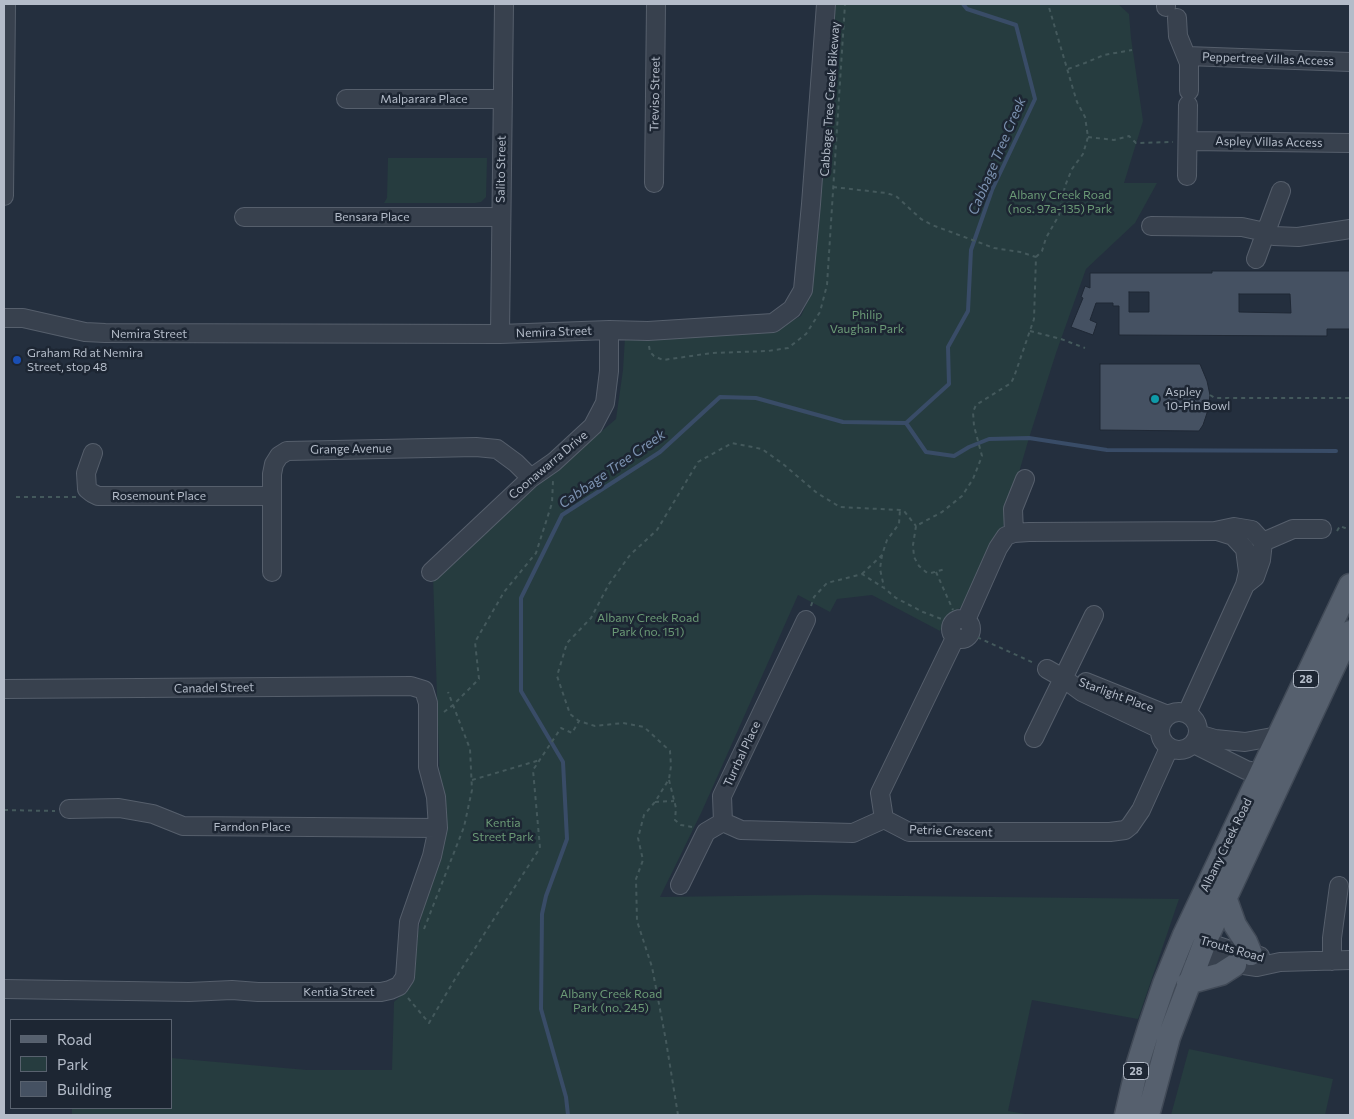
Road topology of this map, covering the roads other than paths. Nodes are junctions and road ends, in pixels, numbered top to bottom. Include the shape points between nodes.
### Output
1 (6, 4) edge
2 (504, 4) edge
3 (656, 4) edge
4 (826, 4) edge
5 (1170, 10) edge
6 (1187, 56) junction
7 (1350, 62) edge
8 (346, 99) dead end
9 (502, 99) junction
10 (4, 131) edge
11 (1189, 141) junction
12 (1350, 143) edge
13 (1187, 176) dead end
14 (654, 183) dead end
15 (1282, 191) dead end
16 (4, 196) edge
17 (244, 217) dead end
18 (501, 217) junction
19 (1151, 226) dead end
20 (1350, 230) edge
21 (1265, 232) junction
22 (1256, 259) dead end
23 (4, 318) edge
24 (609, 330) junction
25 (500, 334) junction
26 (93, 453) dead end
27 (531, 478) junction
28 (1025, 479) dead end
29 (271, 496) junction
30 (1214, 530) junction
31 (1322, 530) dead end
32 (1014, 533) junction
33 (1263, 542) junction
34 (272, 572) dead end
35 (430, 572) dead end
36 (1245, 585) junction
37 (1350, 585) edge
38 (1094, 615) dead end
39 (806, 620) road end
40 (1350, 632) edge
41 (1047, 669) road end
42 (1063, 678) junction
43 (4, 689) edge
44 (1187, 713) junction
45 (1164, 722) junction
46 (1278, 736) junction
47 (1034, 738) dead end
48 (1196, 739) junction
49 (1169, 748) junction
50 (1292, 755) junction
51 (1261, 773) junction
52 (69, 809) road end
53 (884, 820) junction
54 (723, 822) junction
55 (438, 828) junction
56 (680, 885) dead end
57 (1339, 886) dead end
58 (1225, 897) junction
59 (1181, 942) junction
60 (1202, 948) junction
61 (1243, 960) junction
62 (1350, 960) edge
63 (1332, 961) junction
64 (1188, 984) junction
65 (4, 989) edge
66 (1126, 1115) edge
67 (1148, 1115) edge

1 - 10 street
2 - 9 street, Salito Street
3 - 14 street, Treviso Street
4 - 24 street, Nemira Street via 803,290 792,309 773,323 648,331
5 - 6 street, Peppertree Villas Access
6 - 7 street, Peppertree Villas Access
6 - 11 street, Peppertree Villas Access
8 - 9 street, Malparara Place
9 - 18 street, Salito Street
10 - 16 street
11 - 12 street, Aspley Villas Access
11 - 13 street
15 - 21 street
17 - 18 street, Bensara Place
18 - 25 street, Salito Street
19 - 21 street via 1242,227
20 - 21 street via 1298,237 1274,236
21 - 22 street
23 - 25 street, Nemira Street via 23,318 85,332 105,333
24 - 25 street, Nemira Street
24 - 27 street, Coonawarra Drive via 605,402 594,426
26 - 29 street, Rosemount Place via 86,473 87,489 98,496
27 - 29 street, Grange Avenue via 497,449 296,450 279,456 274,464
27 - 35 street, Coonawarra Drive
28 - 32 street via 1014,509
29 - 34 street, Grange Avenue
30 - 32 street
30 - 33 street via 1234,527 1252,530
30 - 36 street via 1233,536 1246,548 1248,572
31 - 33 street via 1293,529
32 - 53 street via 1006,536 998,548 880,793
33 - 36 street via 1255,577
36 - 44 street
37 - 46 main road, Albany Creek Road / 28
38 - 42 street, Starlight Place
39 - 54 street, Turrbal Place via 722,796
40 - 50 main road, Albany Creek Road / 28
41 - 42 street, Starlight Place
42 - 45 street, Starlight Place via 1082,692
42 - 47 street, Starlight Place
43 - 55 street, Canadel Street via 411,686 424,690 428,703 428,767 436,797
44 - 45 street via 1175,712
44 - 48 street via 1197,722
45 - 49 street via 1161,737
46 - 48 street via 1245,742
46 - 51 main road, Albany Creek Road / 28
48 - 49 street via 1182,750
48 - 51 street via 1241,768
49 - 53 street, Petrie Crescent via 1141,810 1124,830 909,832
50 - 51 street via 1280,757 1272,769
50 - 58 main road, Albany Creek Road / 28
51 - 59 main road, Albany Creek Road / 28
52 - 55 street, Farndon Place via 119,808 153,814 184,826
53 - 54 street via 853,833 741,830
54 - 56 street via 706,832
55 - 65 street, Kentia Street via 432,856 409,922 405,977 399,986 390,990 189,992
57 - 63 street
58 - 60 main road, Albany Creek Road / 28
58 - 61 main road
59 - 60 street, Trouts Road
59 - 66 main road, Albany Creek Road / 28 via 1142,1050
60 - 61 street, Trouts Road
60 - 64 main road, Albany Creek Road / 28
61 - 63 street, Trouts Road
61 - 64 main road via 1221,974
62 - 63 street, Trouts Road
64 - 67 main road, Albany Creek Road / 28

